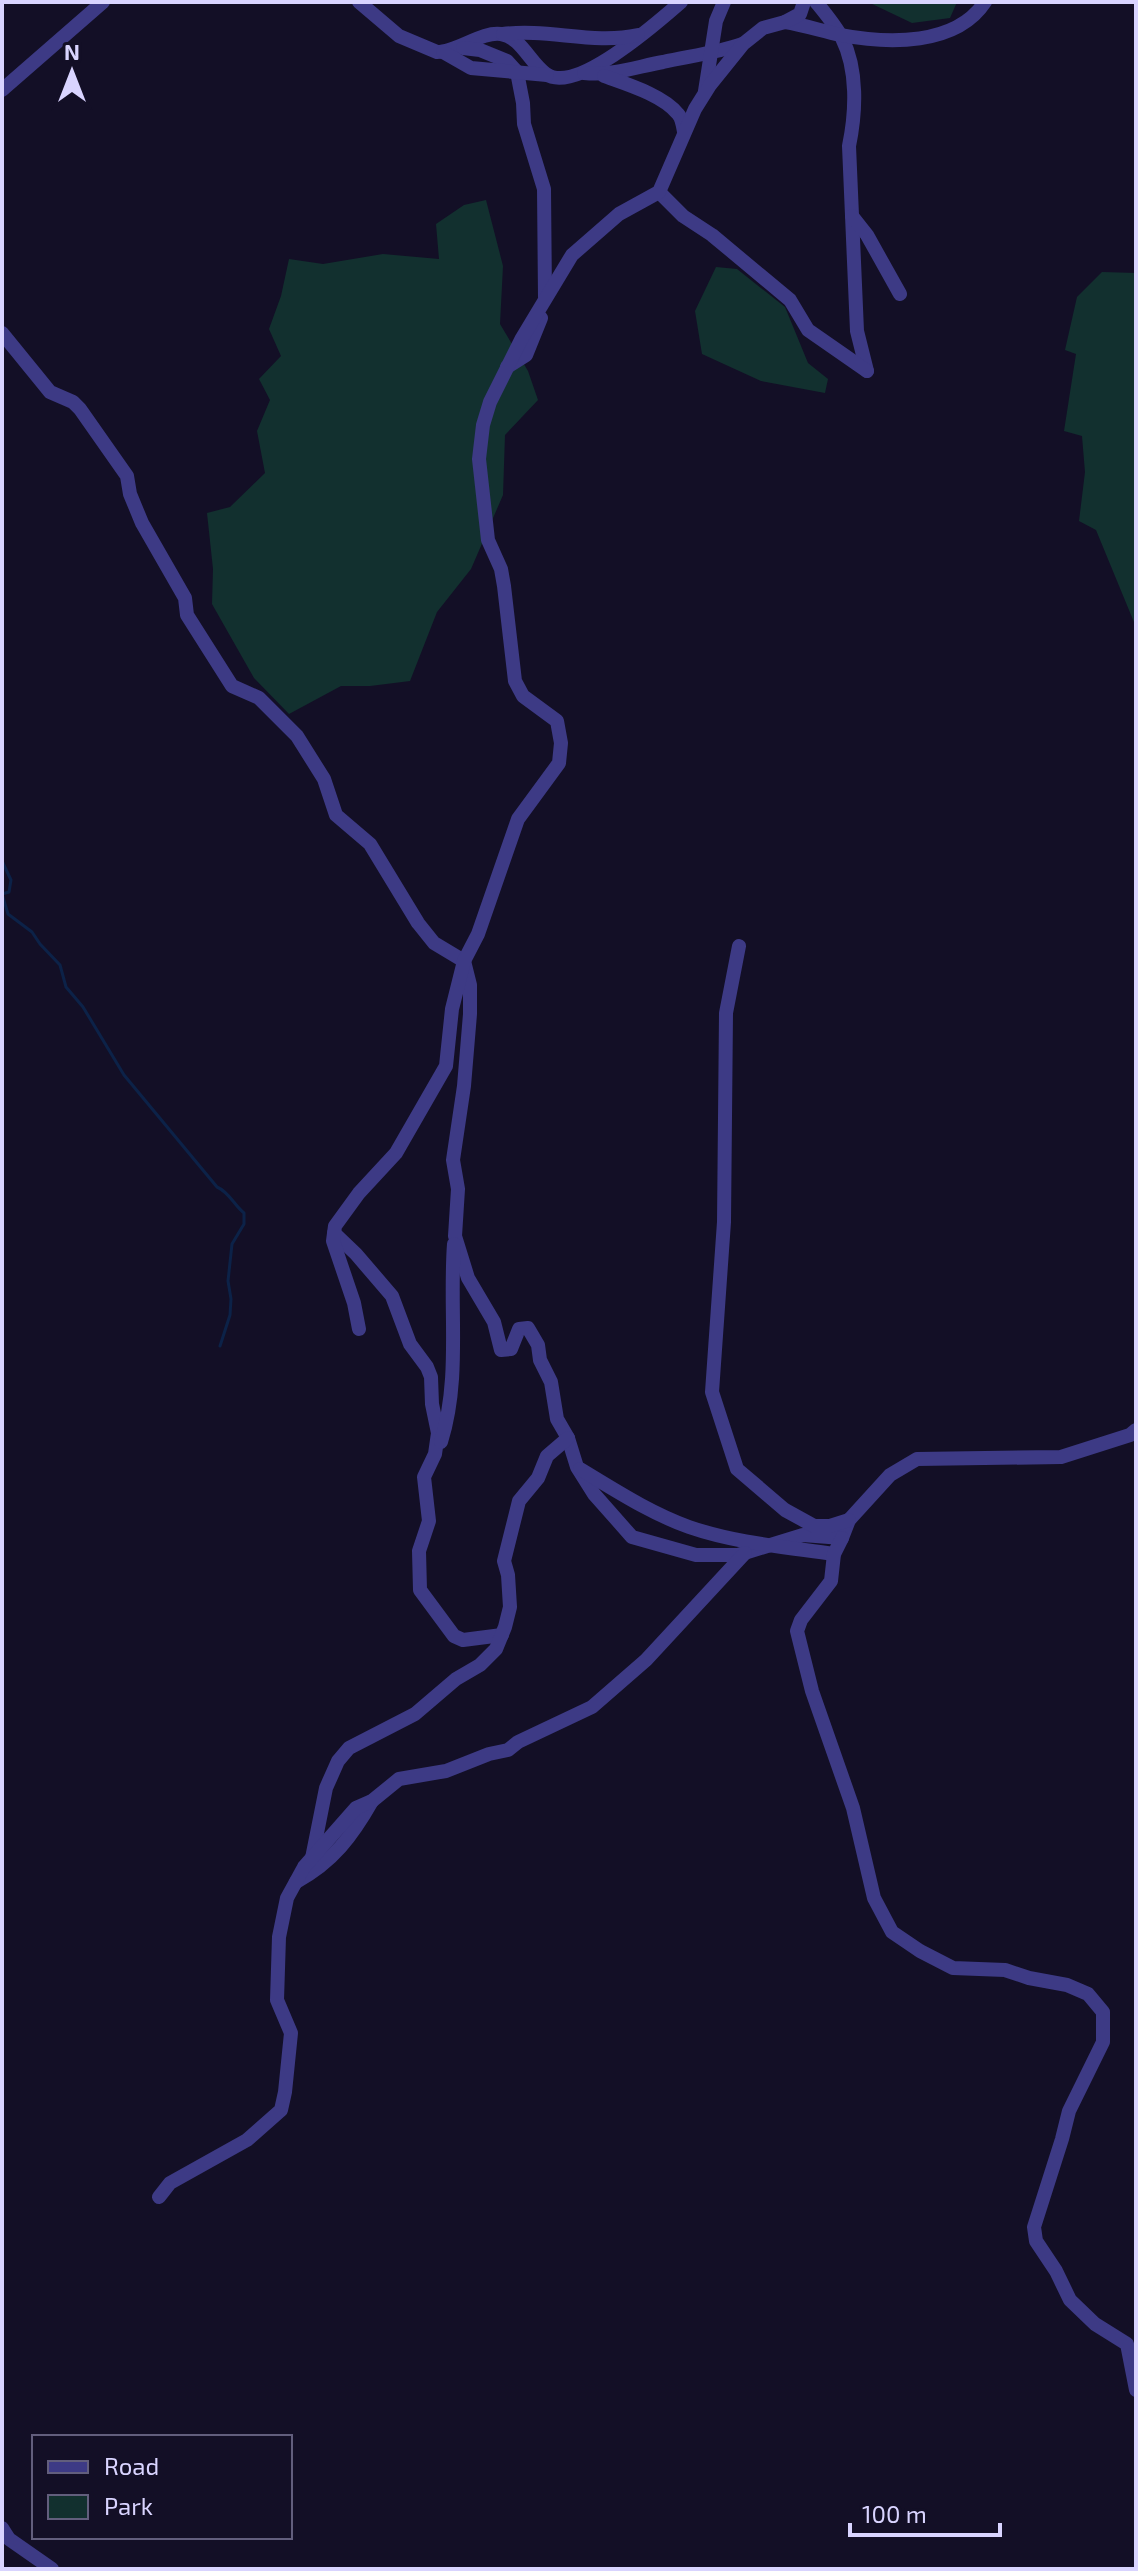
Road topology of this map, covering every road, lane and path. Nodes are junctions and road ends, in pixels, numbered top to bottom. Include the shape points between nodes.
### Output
1 (103, 2) edge
2 (359, 2) edge
3 (681, 2) edge
4 (724, 2) edge
5 (804, 2) edge
6 (816, 2) edge
7 (985, 2) edge
8 (785, 22) junction
9 (503, 34) junction
10 (643, 34) junction
11 (841, 35) junction
12 (743, 44) junction
13 (450, 50) junction
14 (710, 55) junction
15 (517, 72) junction
16 (584, 73) junction
17 (547, 75) junction
18 (600, 75) junction
19 (2, 90) edge
20 (705, 94) junction
21 (684, 132) junction
22 (659, 192) junction
23 (852, 216) junction
24 (900, 294) dead end
25 (545, 299) junction
26 (2, 333) edge
27 (739, 946) dead end
28 (464, 961) junction
29 (334, 1233) junction
30 (455, 1236) junction
31 (359, 1329) dead end
32 (1136, 1430) edge
33 (568, 1438) junction
34 (435, 1454) junction
35 (577, 1467) junction
36 (849, 1520) junction
37 (842, 1538) junction
38 (773, 1545) junction
39 (746, 1553) junction
40 (834, 1554) junction
41 (502, 1635) junction
42 (372, 1801) junction
43 (312, 1858) junction
44 (296, 1882) junction
45 (159, 2197) dead end
46 (1136, 2390) edge
47 (2, 2528) edge
48 (52, 2569) edge

1 - 19 street
2 - 13 street via 399,36 437,52
3 - 10 street
4 - 14 street
5 - 8 street via 800,14
6 - 11 street
7 - 11 street via 957,29 931,37
8 - 11 street
8 - 12 street via 763,28
9 - 10 street
9 - 13 street
9 - 17 street
10 - 16 street
11 - 23 street via 851,60 854,101 849,146
12 - 14 street
12 - 20 street
13 - 15 street via 471,68
14 - 18 street
14 - 20 street
15 - 17 street
15 - 25 street via 524,124 544,189
16 - 17 street
16 - 18 street
18 - 21 street via 668,105 680,115
20 - 21 street
21 - 22 street
22 - 23 street via 790,300 808,330 867,371 857,331
22 - 25 street via 619,214 572,255
23 - 24 street
25 - 28 street via 490,402 479,459 488,540 504,586 515,681 523,696 557,721 559,763 518,819
26 - 28 street via 50,392 80,409 122,469 142,523 185,598 187,615 232,686 259,698 297,736 324,779 336,815 370,844 434,943
27 - 36 street via 726,1013 724,1222 712,1392 737,1469 785,1510 814,1526
28 - 29 street via 446,1066 396,1153 359,1193
28 - 30 street via 470,1014 453,1160 458,1189
29 - 31 street
29 - 34 street via 387,1288 410,1344 427,1367 438,1433
30 - 33 street via 501,1350 511,1349 519,1329 533,1333 551,1382 557,1419
30 - 34 street via 452,1373 448,1413
32 - 36 street via 1061,1457 917,1459 890,1475
33 - 35 street
33 - 41 street via 547,1456 519,1501 504,1561 510,1607
34 - 41 street via 424,1477 429,1521 419,1551 420,1590 454,1636 463,1640
35 - 38 street via 638,1505 688,1526
35 - 39 street via 632,1537 696,1555
36 - 37 street
37 - 38 street via 803,1535
37 - 40 street
38 - 39 street
38 - 40 street
39 - 42 street via 646,1660 592,1707 508,1750 446,1771 399,1779
40 - 46 street via 831,1581 797,1631 853,1808 874,1898 892,1932 953,1968 1005,1970 1067,1985 1088,1994 1103,2012 1103,2042 1069,2111 1034,2227 1036,2241 1070,2300 1127,2344
41 - 43 street via 480,1665 415,1714 349,1748 326,1788
42 - 43 street via 356,1808
42 - 44 street via 325,1864
43 - 44 street
44 - 45 street via 279,1937 277,2000 291,2033 281,2110 247,2140 170,2183
47 - 48 street via 9,2539

